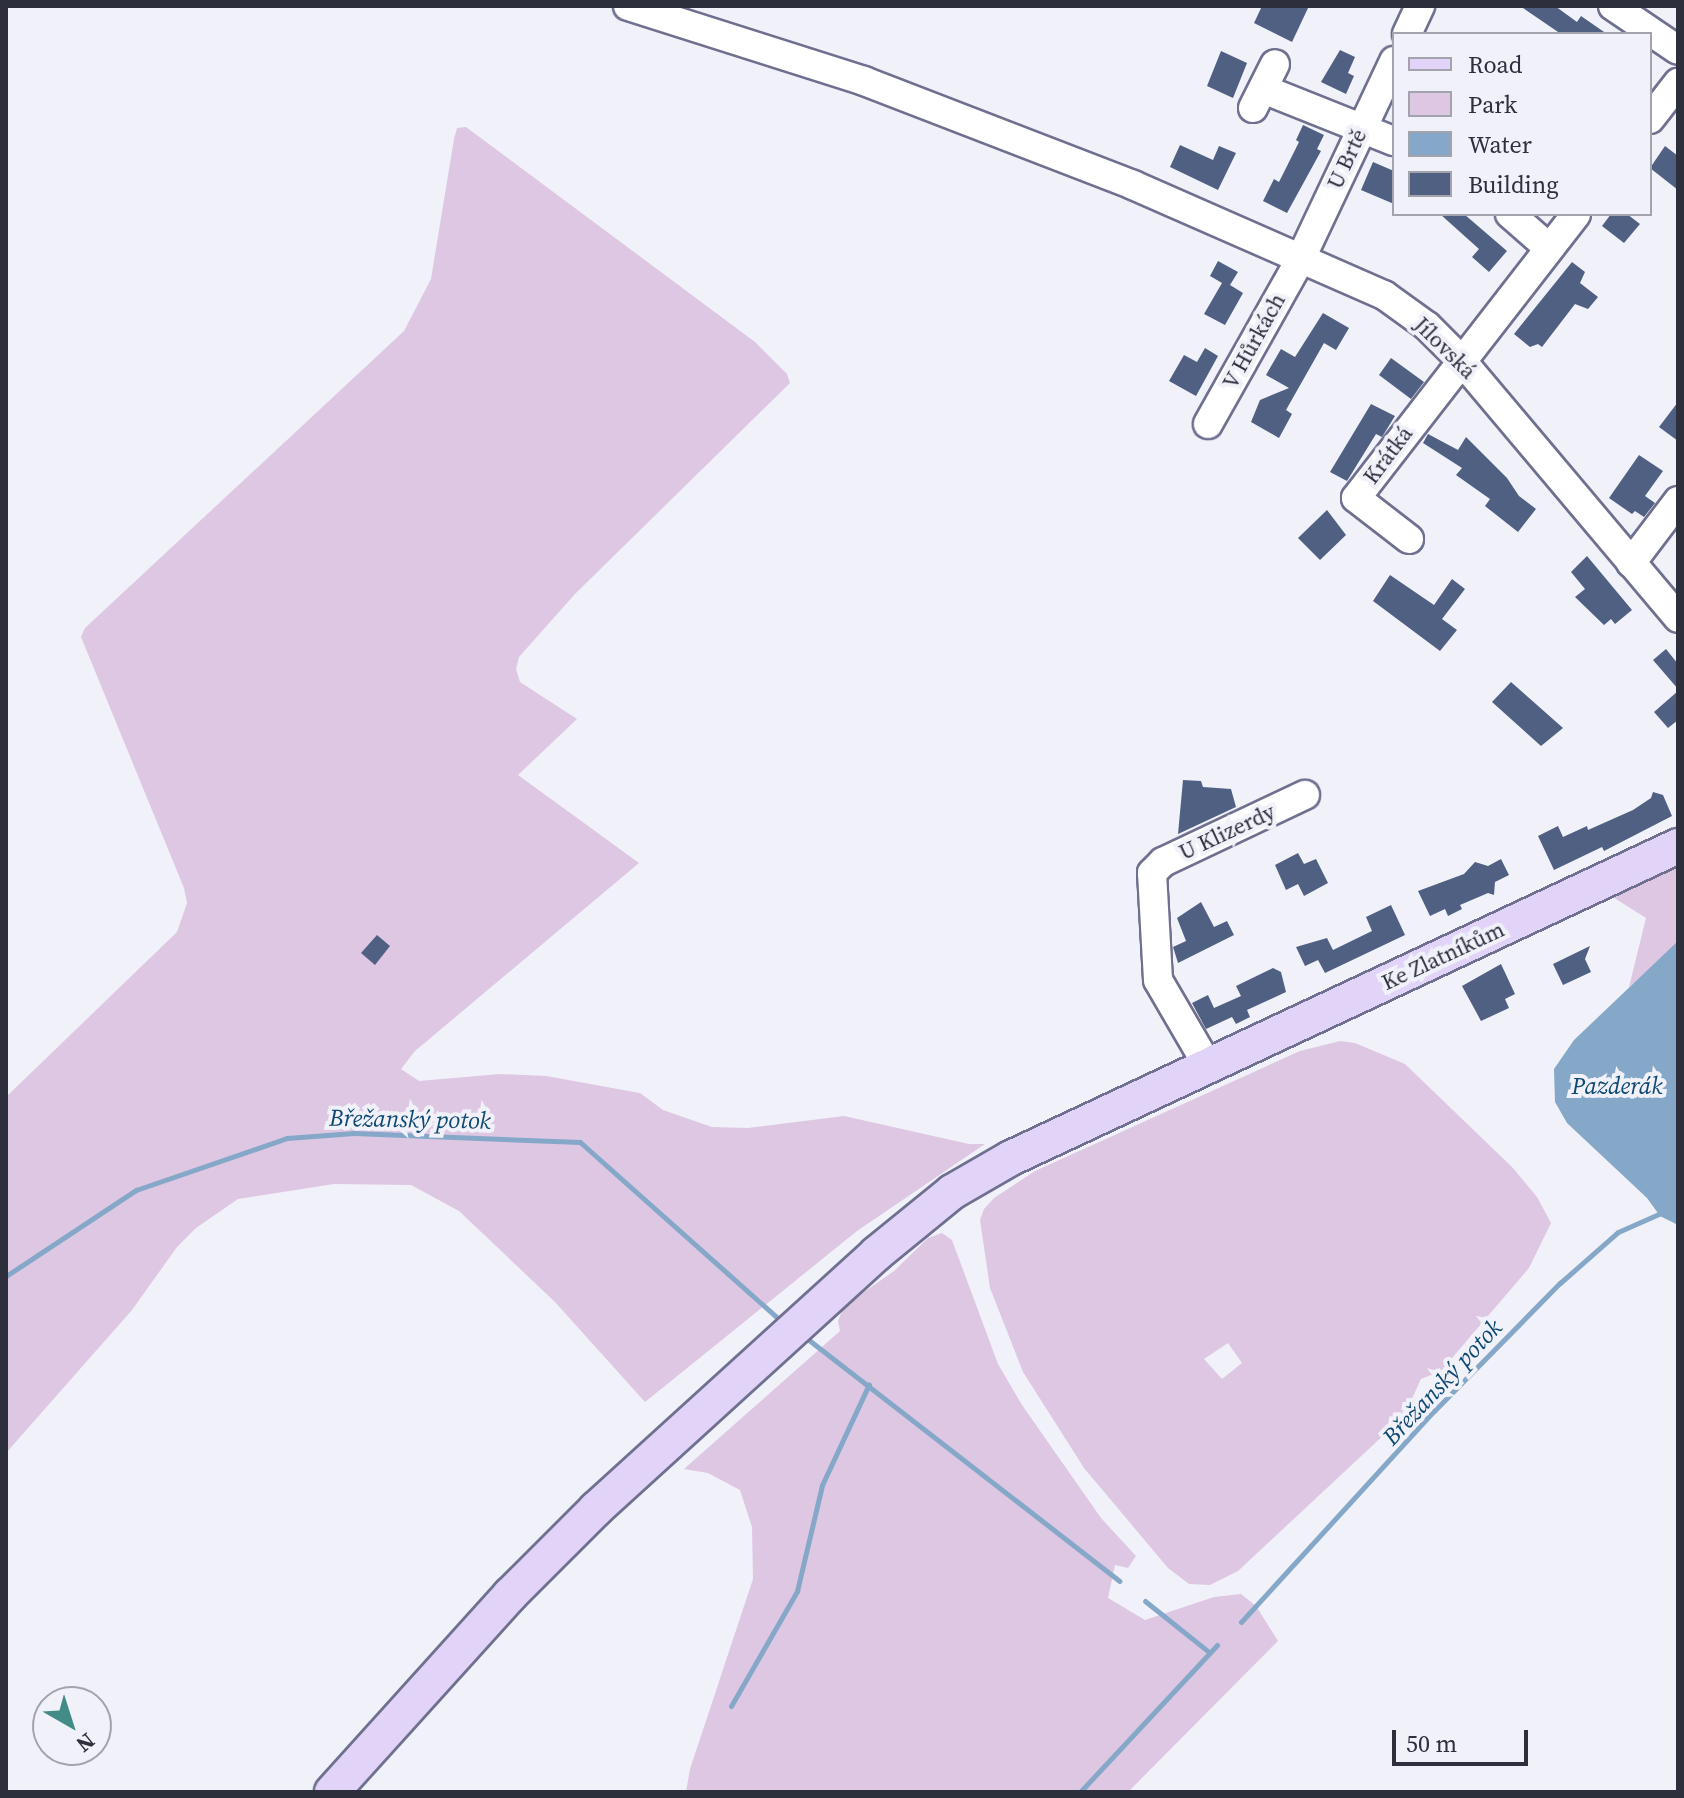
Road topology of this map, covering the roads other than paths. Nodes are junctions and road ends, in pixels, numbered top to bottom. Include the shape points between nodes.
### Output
1 (628, 6) edge
2 (1420, 6) edge
3 (1613, 6) edge
4 (1408, 32) edge
5 (1651, 32) edge
6 (1652, 32) edge
7 (1678, 50) edge
8 (1392, 65) edge
9 (1678, 83) edge
10 (1264, 87) dead end
11 (1652, 116) edge
12 (1363, 127) junction
13 (1392, 140) edge
14 (1512, 216) edge
15 (1574, 216) edge
16 (1549, 248) junction
17 (1301, 258) junction
18 (1461, 360) junction
19 (1208, 424) dead end
20 (1678, 501) edge
21 (1409, 539) dead end
22 (1631, 563) junction
23 (1678, 618) edge
24 (1305, 795) dead end
25 (1678, 846) edge
26 (1208, 1066) junction
27 (332, 1792) edge

1 - 17 street, Jílovská via 864,81 1133,185
2 - 4 street
3 - 5 street
6 - 7 street
8 - 12 street, U Brtě
9 - 11 street
10 - 12 street
12 - 13 street
12 - 17 street, U Brtě
14 - 16 street
15 - 16 street
16 - 18 street
17 - 18 street, Jílovská via 1384,295 1427,326
17 - 19 street, V Hůrkách
18 - 21 street, Krátká via 1356,498
18 - 22 street, Jílovská
20 - 22 street
22 - 23 street, Jílovská
24 - 26 street, U Klizerdy via 1163,862 1152,873 1158,980
25 - 26 main road, Ke Zlatníkům
26 - 27 main road, Ke Zlatníkům via 1011,1158 915,1219 585,1520

